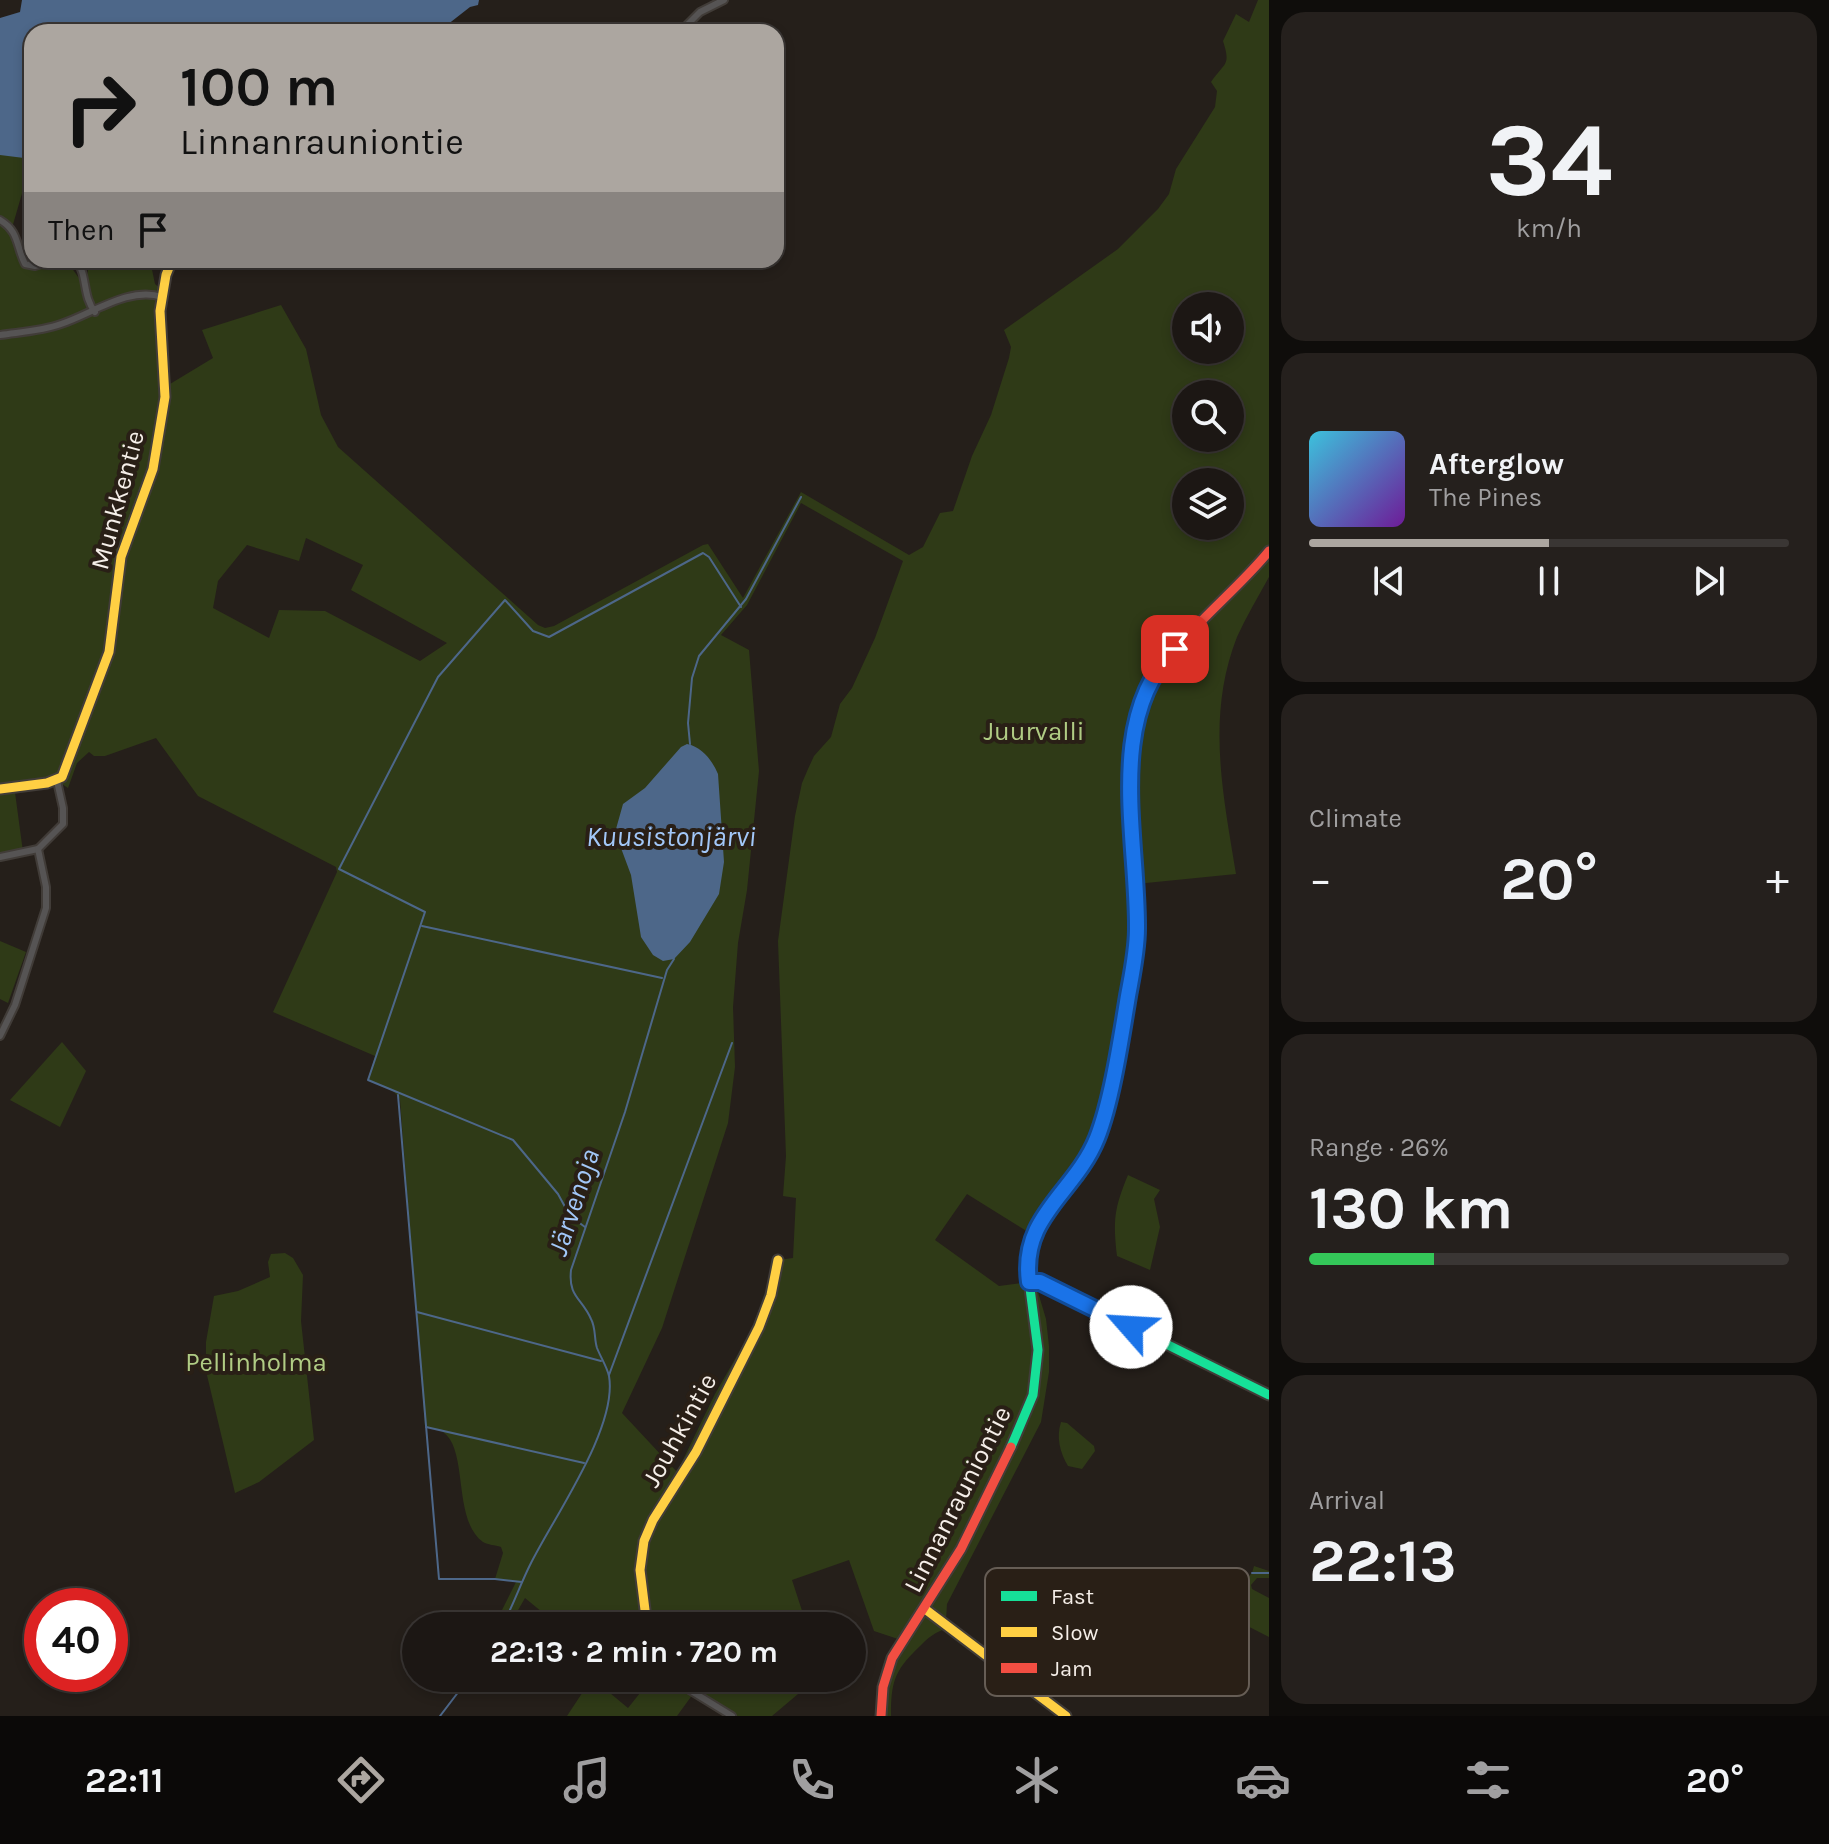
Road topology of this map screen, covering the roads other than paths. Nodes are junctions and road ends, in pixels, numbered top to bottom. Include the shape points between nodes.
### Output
1 (724, 0) edge
2 (688, 24) edge
3 (0, 220) edge
4 (24, 260) edge
5 (81, 268) edge
6 (170, 268) edge
7 (162, 297) junction
8 (95, 312) junction
9 (0, 335) edge
10 (1269, 551) edge
11 (57, 781) junction
12 (0, 789) edge
13 (38, 849) junction
14 (0, 857) edge
15 (0, 1036) edge
16 (778, 1260) dead end
17 (1029, 1282) junction
18 (1269, 1395) edge
19 (925, 1609) junction
20 (646, 1612) edge
21 (985, 1655) edge
22 (693, 1692) edge
23 (1040, 1696) edge
24 (732, 1716) edge
25 (881, 1716) edge
26 (1066, 1716) edge

1 - 2 street
3 - 4 street via 17,236
5 - 8 street
6 - 7 street, Munkkentie
7 - 8 street via 136,295
7 - 11 street, Munkkentie via 164,407 153,469 121,557 109,652 65,772
8 - 9 street via 59,325
10 - 17 street, Linnanrauniontie via 1246,581 1163,662 1139,705 1131,756 1137,930 1128,996 1103,1121 1078,1174 1036,1229 1027,1262
11 - 12 street
11 - 13 street via 63,824
13 - 14 street
13 - 15 street via 46,908
16 - 20 street, Jouhkintie via 772,1299 757,1334 699,1448 646,1534 641,1555
17 - 18 street via 1045,1284
17 - 19 street, Linnanrauniontie via 1038,1350 1033,1395 973,1525
19 - 21 street
19 - 25 street, Linnanrauniontie via 901,1640 886,1673
22 - 24 street
23 - 26 street

